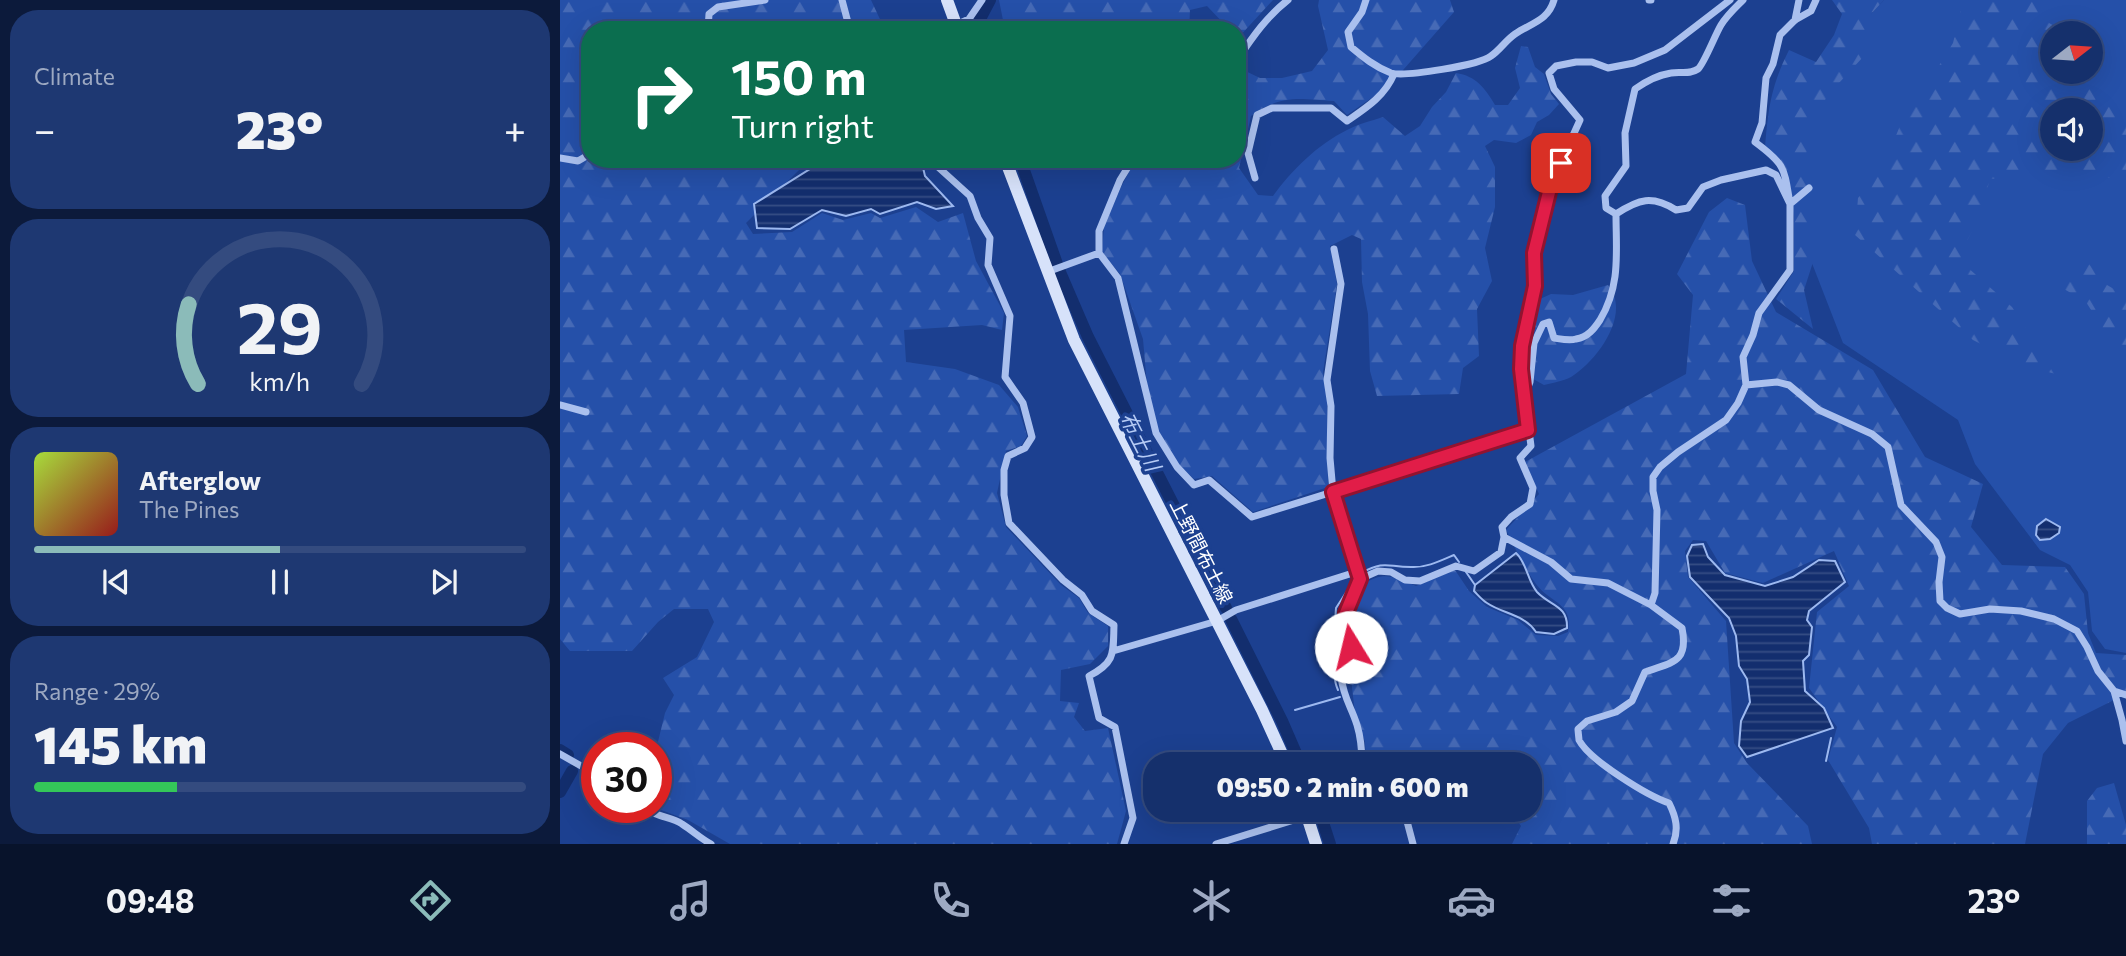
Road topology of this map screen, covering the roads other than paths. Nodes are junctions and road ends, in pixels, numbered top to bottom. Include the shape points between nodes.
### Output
1 (765, 0) edge
2 (842, 0) edge
3 (947, 0) edge
4 (982, 0) edge
5 (1288, 0) edge
6 (1366, 0) edge
7 (1553, 0) edge
8 (1730, 0) edge
9 (1743, 0) edge
10 (1799, 0) edge
11 (1816, 0) edge
12 (1795, 20) junction
13 (709, 21) edge
14 (848, 21) edge
15 (954, 21) edge
16 (966, 21) edge
17 (1246, 46) edge
18 (1394, 74) junction
19 (560, 158) edge
20 (581, 159) edge
21 (943, 168) edge
22 (1008, 168) edge
23 (1127, 168) edge
24 (1255, 178) dead end
25 (1809, 188) dead end
26 (1790, 204) junction
27 (1616, 214) junction
28 (1334, 249) dead end
29 (1099, 253) junction
30 (1047, 272) junction
31 (1745, 385) junction
32 (1524, 399) junction
33 (560, 405) edge
34 (586, 412) dead end
35 (1528, 430) junction
36 (1333, 492) junction
37 (1504, 537) junction
38 (1358, 576) junction
39 (1651, 605) junction
40 (1217, 621) junction
41 (1114, 651) junction
42 (2114, 691) junction
43 (2126, 695) edge
44 (2126, 741) edge
45 (1281, 752) edge
46 (1362, 752) edge
47 (560, 754) edge
48 (581, 766) edge
49 (672, 819) edge
50 (1280, 822) edge
51 (1309, 822) edge
52 (1407, 822) edge
53 (711, 844) edge
54 (1124, 844) edge
55 (1216, 844) edge
56 (1316, 844) edge
57 (1413, 844) edge
58 (1673, 844) edge

1 - 13 street via 718,7
2 - 14 street
3 - 15 main road
4 - 16 street
5 - 17 street
6 - 18 street via 1348,32 1351,47
7 - 18 street via 1539,22 1481,62
8 - 32 street via 1665,50 1634,63 1608,68 1576,62 1556,66 1549,73 1554,89 1580,120 1551,184 1534,253 1535,286 1522,346
9 - 27 street via 1721,25 1702,67 1691,73 1671,73 1635,89 1625,133 1626,166 1605,196 1606,208
10 - 12 street
11 - 12 street via 1811,11
12 - 26 street via 1780,35 1766,78 1762,123 1755,142 1784,170
18 - 24 street via 1388,88 1347,121 1331,108 1272,108 1257,115 1248,153
19 - 20 street
21 - 41 street via 970,196 990,238 988,265 1010,316 1005,377 1023,403 1032,437 1025,448 1008,456 1004,470 1009,523 1082,595 1092,611 1114,625
22 - 30 main road, 上野間布土線
23 - 29 street via 1098,231
25 - 26 street
26 - 27 street via 1776,175 1766,170 1703,187 1688,208 1676,210 1662,201 1648,200
26 - 31 street via 1790,270 1759,313 1742,357
27 - 32 street via 1614,293 1594,329 1584,337 1554,338 1549,322 1543,324 1534,343
28 - 36 street via 1342,284 1327,380
29 - 30 street
29 - 36 street via 1118,278 1156,433 1185,476 1194,485 1209,480 1252,517
30 - 40 main road, 上野間布土線 via 1074,340
31 - 39 street via 1726,420 1678,452 1653,477 1657,510
31 - 42 street via 1789,384 1819,410 1888,447 1901,505 1936,542 1942,557 1940,601 1960,614 1990,609 2054,619 2077,631
32 - 35 street
33 - 34 street
35 - 36 street
35 - 37 street via 1531,446 1520,458 1533,488 1530,504 1502,527
36 - 38 street
37 - 38 street via 1501,552 1474,571 1456,566 1420,581 1391,572
37 - 39 street via 1551,562 1571,579 1608,583
38 - 40 street via 1236,610
38 - 46 street via 1346,613 1352,668 1341,677
39 - 58 street via 1682,628 1684,653 1677,661 1645,672 1632,701 1616,712 1587,721 1578,729 1579,740 1600,763 1655,799 1669,803 1677,818
40 - 41 street
40 - 45 main road, 上野間布土線
41 - 54 street via 1104,668 1089,676 1099,718 1115,727 1133,818
42 - 43 street
42 - 44 street
47 - 48 street
49 - 53 street
50 - 55 street
51 - 56 main road
52 - 57 street

